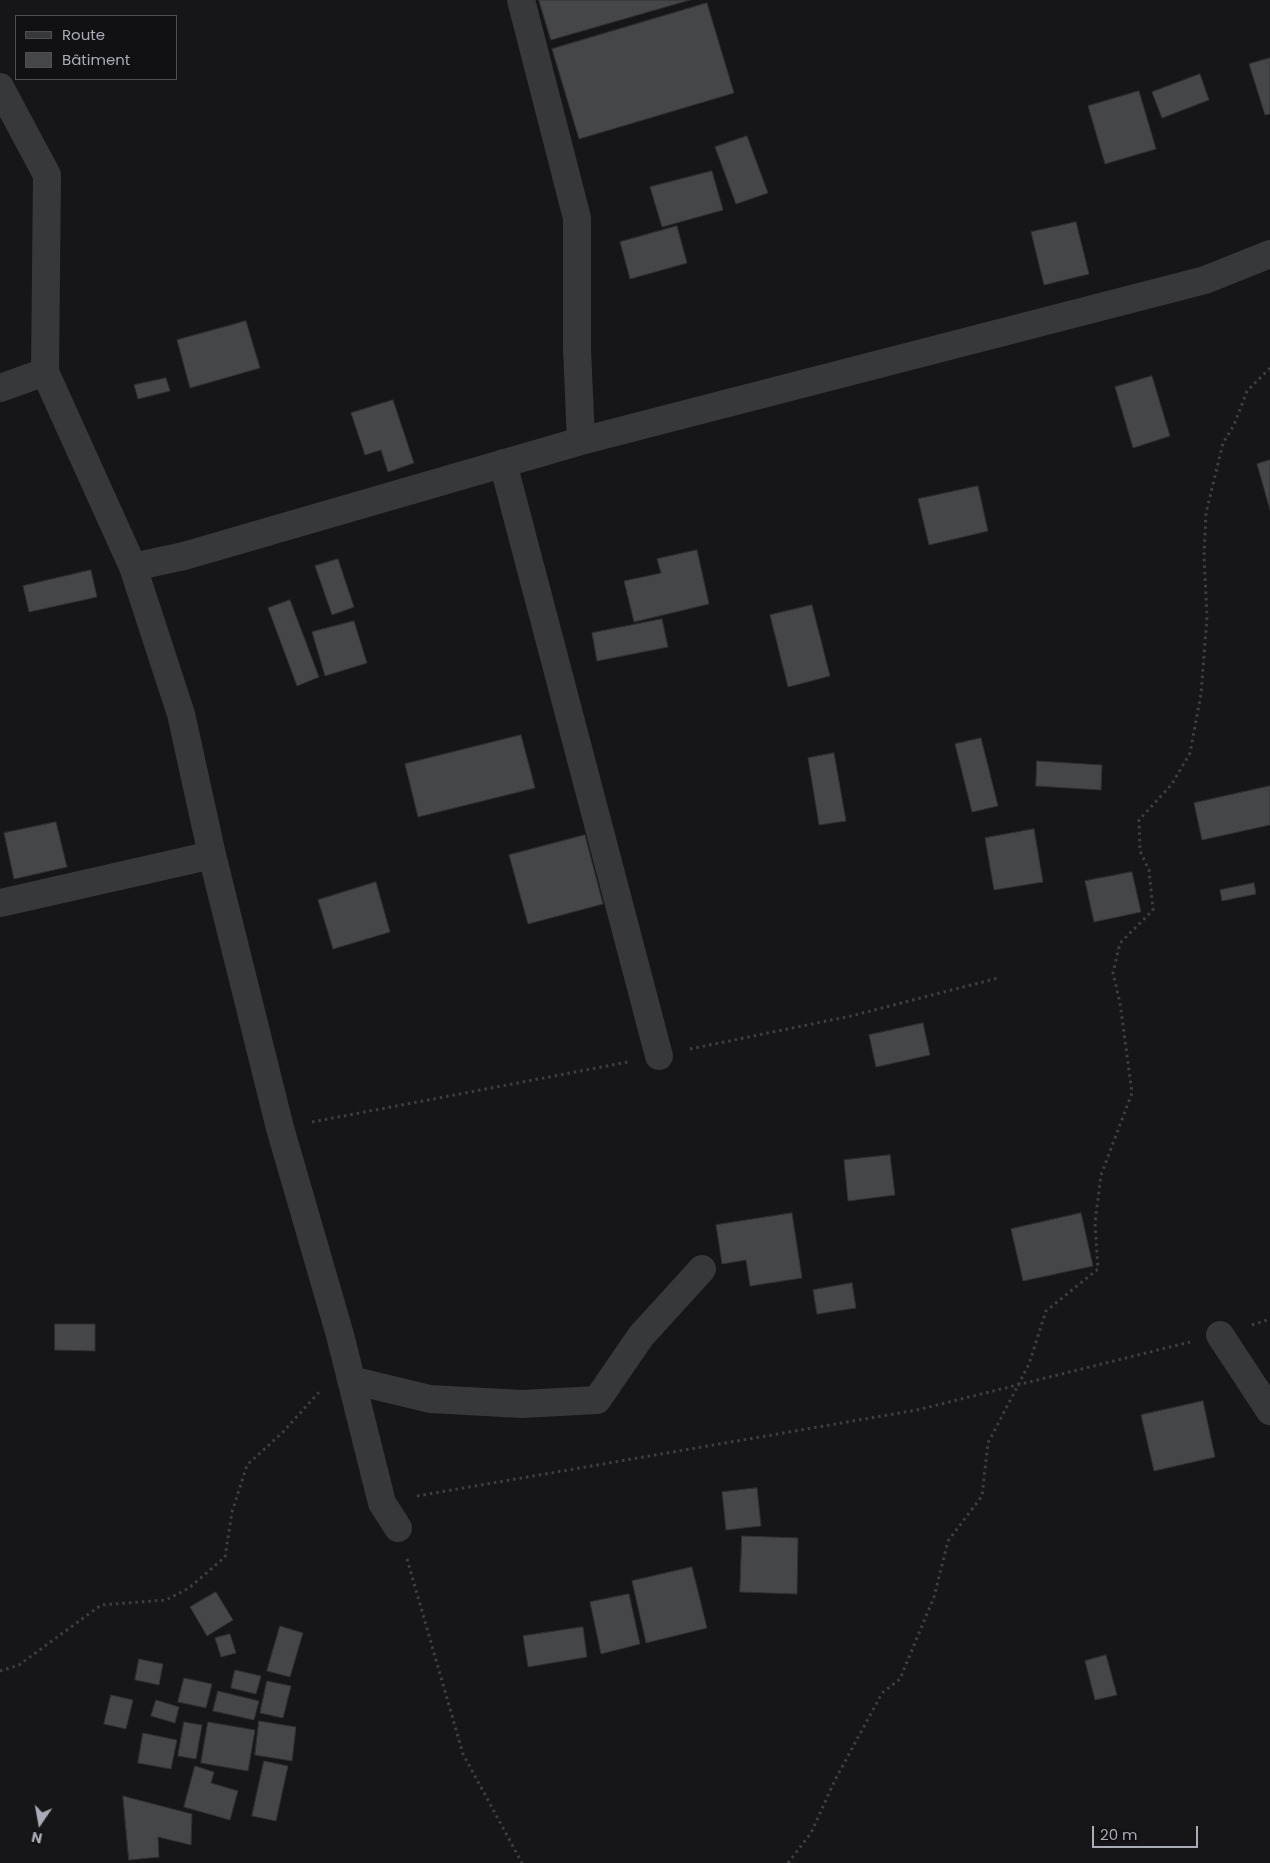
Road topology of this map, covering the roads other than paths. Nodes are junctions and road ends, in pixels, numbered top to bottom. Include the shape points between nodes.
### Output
1 (521, 0) edge
2 (0, 87) edge
3 (1270, 254) edge
4 (45, 372) junction
5 (0, 388) edge
6 (581, 441) junction
7 (503, 463) junction
8 (133, 568) junction
9 (212, 855) junction
10 (0, 902) edge
11 (659, 1056) dead end
12 (702, 1269) dead end
13 (1220, 1335) road end
14 (351, 1380) junction
15 (1270, 1411) edge
16 (398, 1528) road end

1 - 6 street via 577,218
2 - 4 street via 47,175
3 - 6 street via 1205,280
4 - 5 street
4 - 8 street
6 - 7 street
7 - 8 street
7 - 11 street
8 - 9 street via 181,714
9 - 10 street
9 - 14 street via 280,1128
12 - 14 street via 641,1336 598,1400 522,1404 430,1399
13 - 15 street
14 - 16 street via 382,1503

